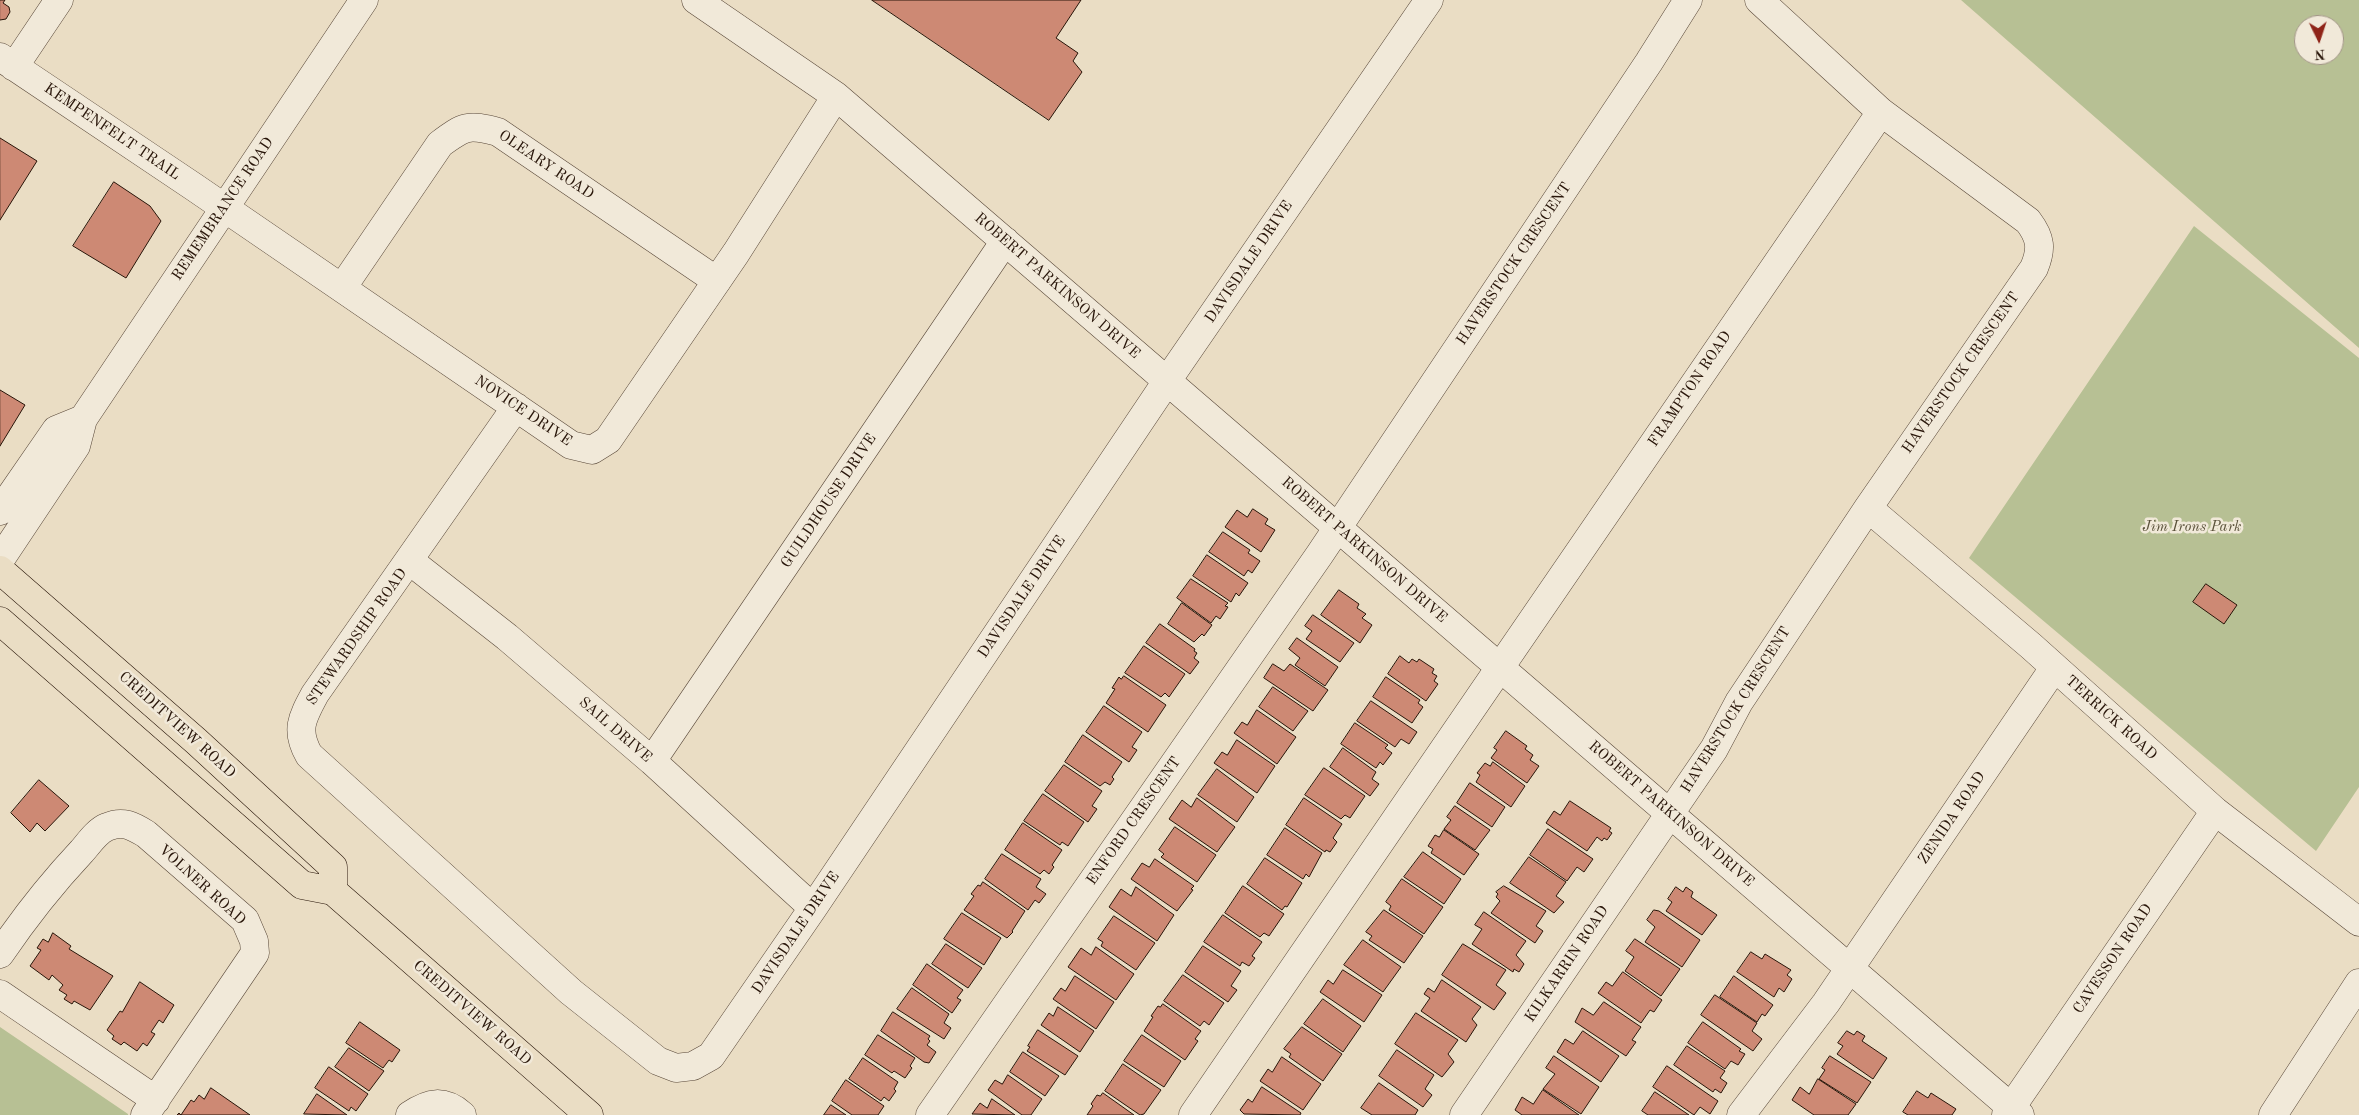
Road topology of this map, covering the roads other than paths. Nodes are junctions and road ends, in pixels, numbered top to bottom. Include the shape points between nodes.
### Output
1 (59, 0) edge
2 (364, 0) edge
3 (696, 0) edge
4 (1429, 0) edge
5 (1688, 0) edge
6 (1759, 0) edge
7 (7, 62) edge
8 (836, 96) junction
9 (1880, 112) junction
10 (224, 208) junction
11 (1005, 241) junction
12 (717, 281) junction
13 (342, 288) junction
14 (1168, 381) junction
15 (516, 407) junction
16 (82, 419) junction
17 (1868, 508) junction
18 (0, 511) edge
19 (1338, 527) junction
20 (0, 560) edge
21 (410, 561) junction
22 (0, 570) edge
23 (0, 621) edge
24 (1500, 667) junction
25 (2054, 668) junction
26 (652, 761) junction
27 (2215, 811) junction
28 (1670, 814) junction
29 (333, 891) junction
30 (813, 908) junction
31 (2359, 922) edge
32 (0, 954) edge
33 (1850, 969) junction
34 (2359, 983) edge
35 (571, 992) joint
36 (0, 994) edge
37 (151, 1108) edge
38 (2013, 1113) edge
39 (410, 1115) edge
40 (462, 1115) edge
41 (589, 1115) edge
42 (930, 1115) edge
43 (1193, 1115) edge
44 (1464, 1115) edge
45 (1741, 1115) edge
46 (2272, 1115) edge

1 - 7 street
2 - 10 street, REMEMBRANCE ROAD
3 - 8 street, ROBERT PARKINSON DRIVE
4 - 14 street, DAVISDALE DRIVE
5 - 19 street, HAVERSTOCK CRESCENT
6 - 9 street, HAVERSTOCK CRESCENT
7 - 10 street, KEMPENFELT TRAIL
8 - 11 street, ROBERT PARKINSON DRIVE
8 - 12 street, NOVICE DRIVE
9 - 17 street, HAVERSTOCK CRESCENT via 2028,222 2038,235 2040,256
9 - 24 street, FRAMPTON ROAD
10 - 13 street, NOVICE DRIVE
10 - 16 street, REMEMBRANCE ROAD
11 - 14 street, ROBERT PARKINSON DRIVE
11 - 26 street, GUILDHOUSE DRIVE
12 - 13 street, OLEARY ROAD via 498,132 481,127 462,128 440,144
12 - 15 street, NOVICE DRIVE via 608,440 592,450 572,446
13 - 15 street, NOVICE DRIVE
14 - 19 street, ROBERT PARKINSON DRIVE
14 - 30 street, DAVISDALE DRIVE
15 - 21 street, STEWARDSHIP ROAD
16 - 18 street via 56,430
16 - 20 street, REMEMBRANCE ROAD via 76,446
17 - 25 street, TERRICK ROAD
17 - 28 street, HAVERSTOCK CRESCENT via 1739,702 1714,749
19 - 24 street, ROBERT PARKINSON DRIVE
19 - 42 street, ENFORD CRESCENT
21 - 26 street, SAIL DRIVE via 507,637
21 - 35 street, STEWARDSHIP ROAD via 315,694 300,730 303,744 309,755
22 - 29 main road, CREDITVIEW ROAD via 196,741 333,867
23 - 29 main road via 302,885
24 - 28 street, ROBERT PARKINSON DRIVE
24 - 43 street
25 - 27 street, TERRICK ROAD
25 - 33 street, ZENIDA ROAD
26 - 30 street, SAIL DRIVE
27 - 31 street, TERRICK ROAD
27 - 38 street, CAVESSON ROAD
28 - 33 street, ROBERT PARKINSON DRIVE
28 - 44 street, KILKARRIN ROAD
29 - 41 main road, CREDITVIEW ROAD
30 - 35 street, DAVISDALE DRIVE via 711,1056 693,1066 676,1068 658,1061
32 - 37 street, VOLNER ROAD via 21,922 64,870 98,833 115,824 130,824 146,834 244,920 254,941 255,953
33 - 38 street, ROBERT PARKINSON DRIVE
33 - 45 street, ZENIDA ROAD
34 - 46 street
36 - 37 street
39 - 40 street via 420,1108 441,1103

